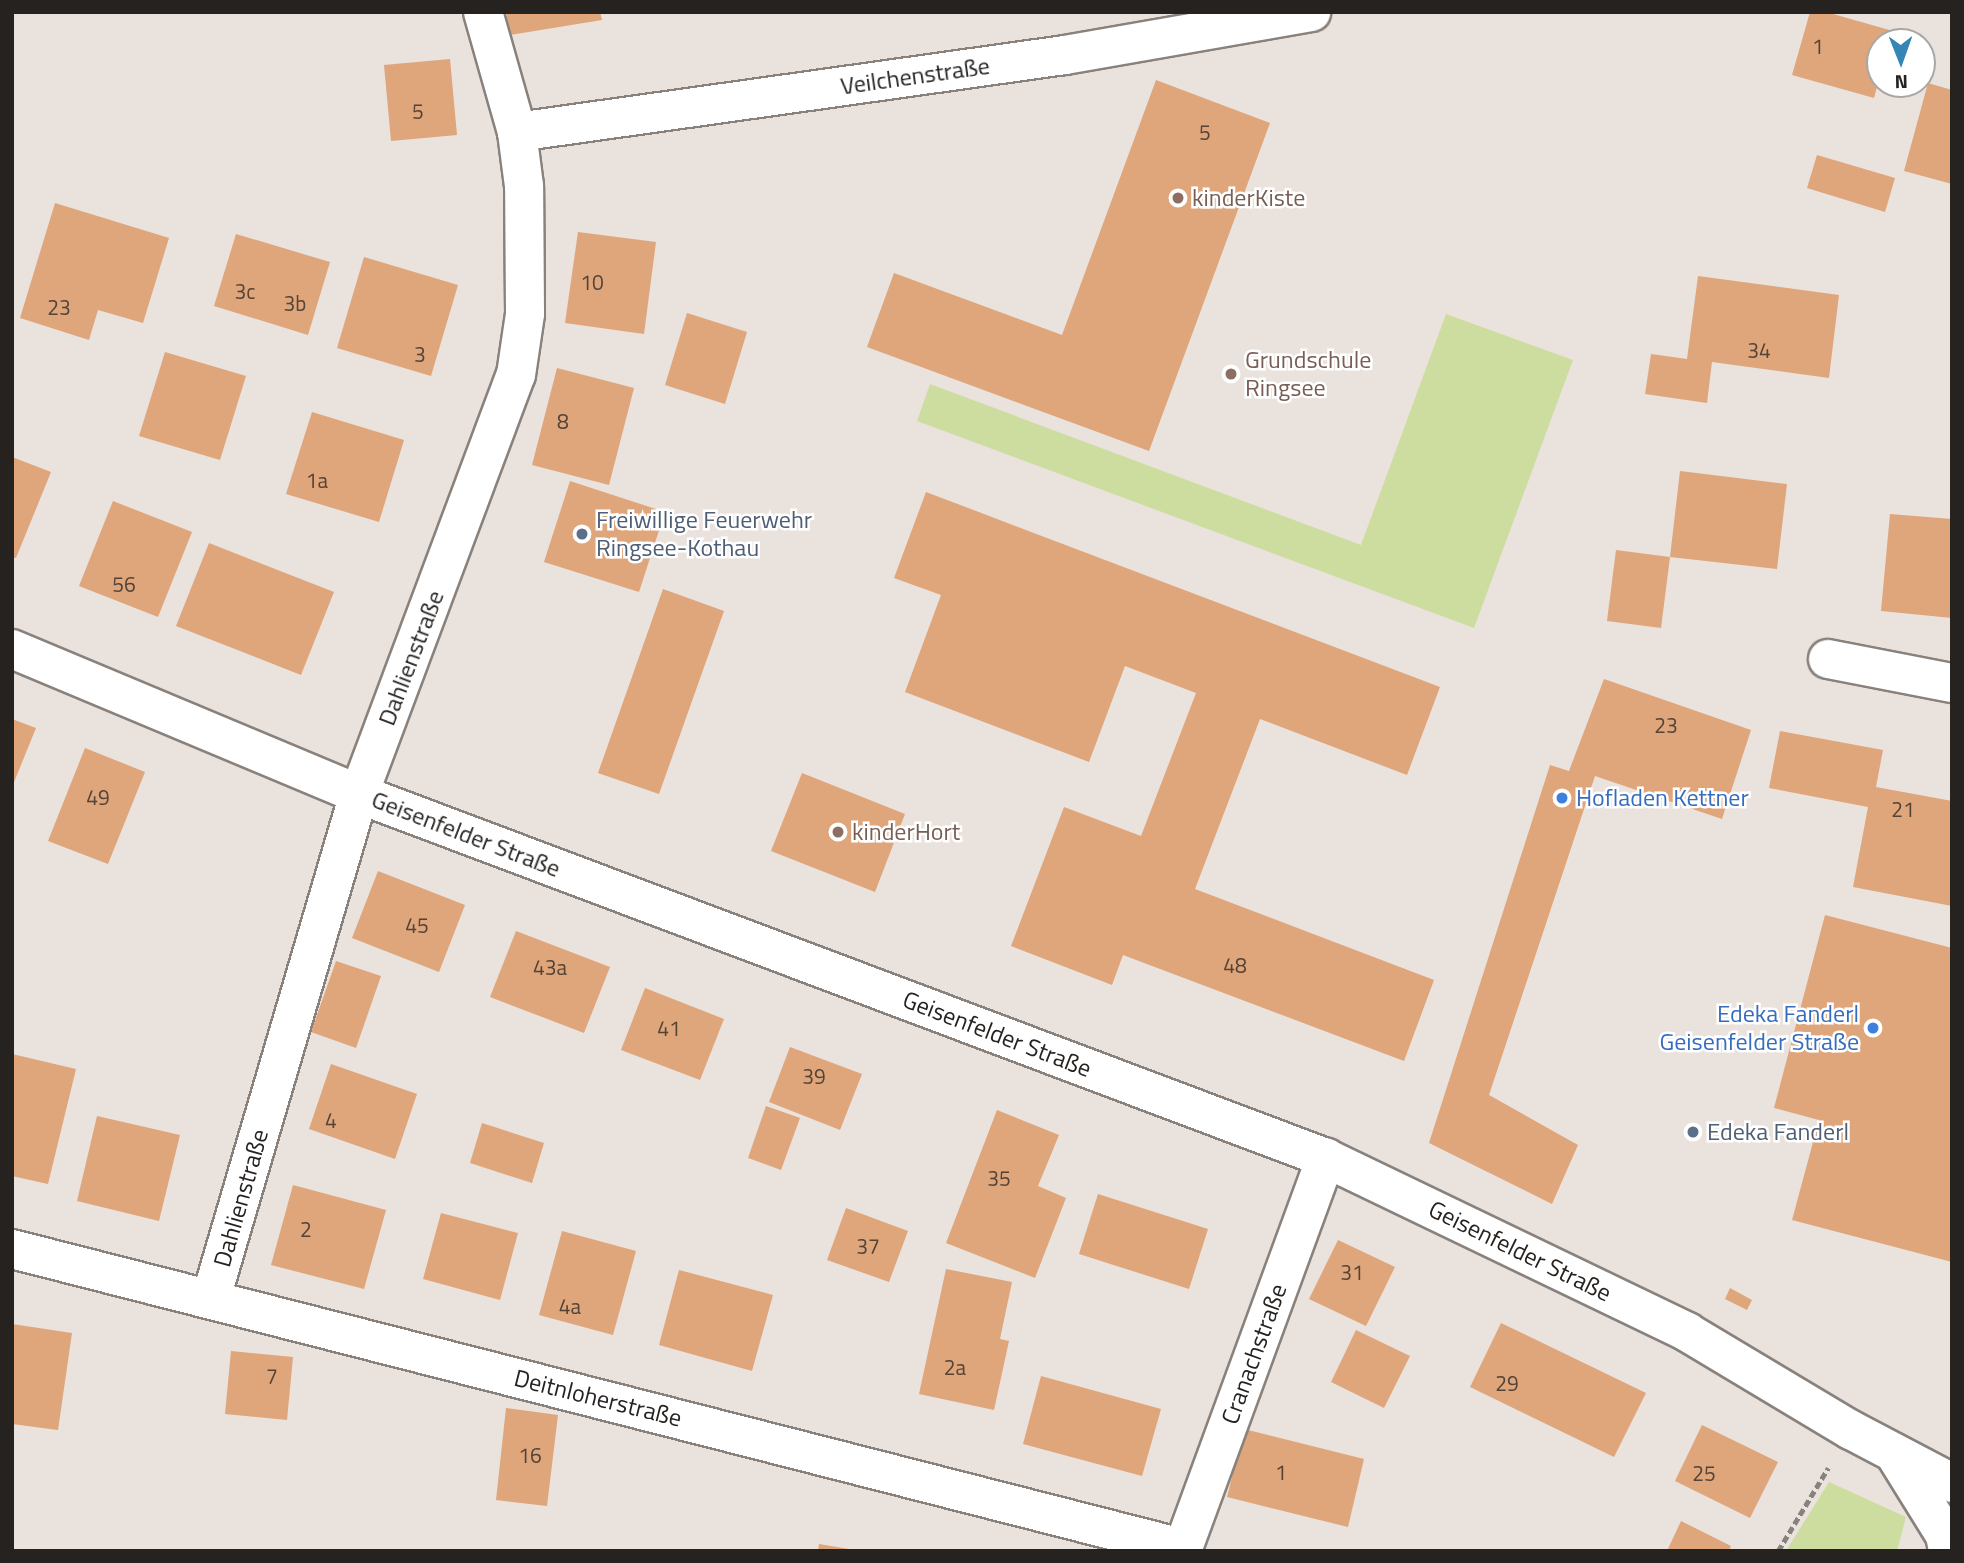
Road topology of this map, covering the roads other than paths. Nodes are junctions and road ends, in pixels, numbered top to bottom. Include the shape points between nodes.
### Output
1 (483, 12) edge
2 (1311, 12) edge
3 (517, 132) junction
4 (12, 649) edge
5 (1828, 659) dead end
6 (1952, 683) edge
7 (359, 794) junction
8 (1326, 1158) junction
9 (12, 1249) edge
10 (211, 1298) junction
11 (1894, 1453) junction
12 (1952, 1483) edge
13 (1182, 1550) edge
14 (1948, 1551) edge

1 - 3 street, Dahlienstraße
2 - 3 street, Veilchenstraße via 1065,55
3 - 7 street, Dahlienstraße via 526,244 525,314 516,375
4 - 7 street, Geisenfelder Straße
5 - 6 street
7 - 8 street, Geisenfelder Straße
7 - 10 street, Dahlienstraße
8 - 11 street, Geisenfelder Straße via 1687,1332
8 - 13 street, Cranachstraße
9 - 10 street, Deitnloherstraße
10 - 13 street, Deitnloherstraße
11 - 12 street, Geisenfelder Straße
11 - 14 street via 1945,1535

